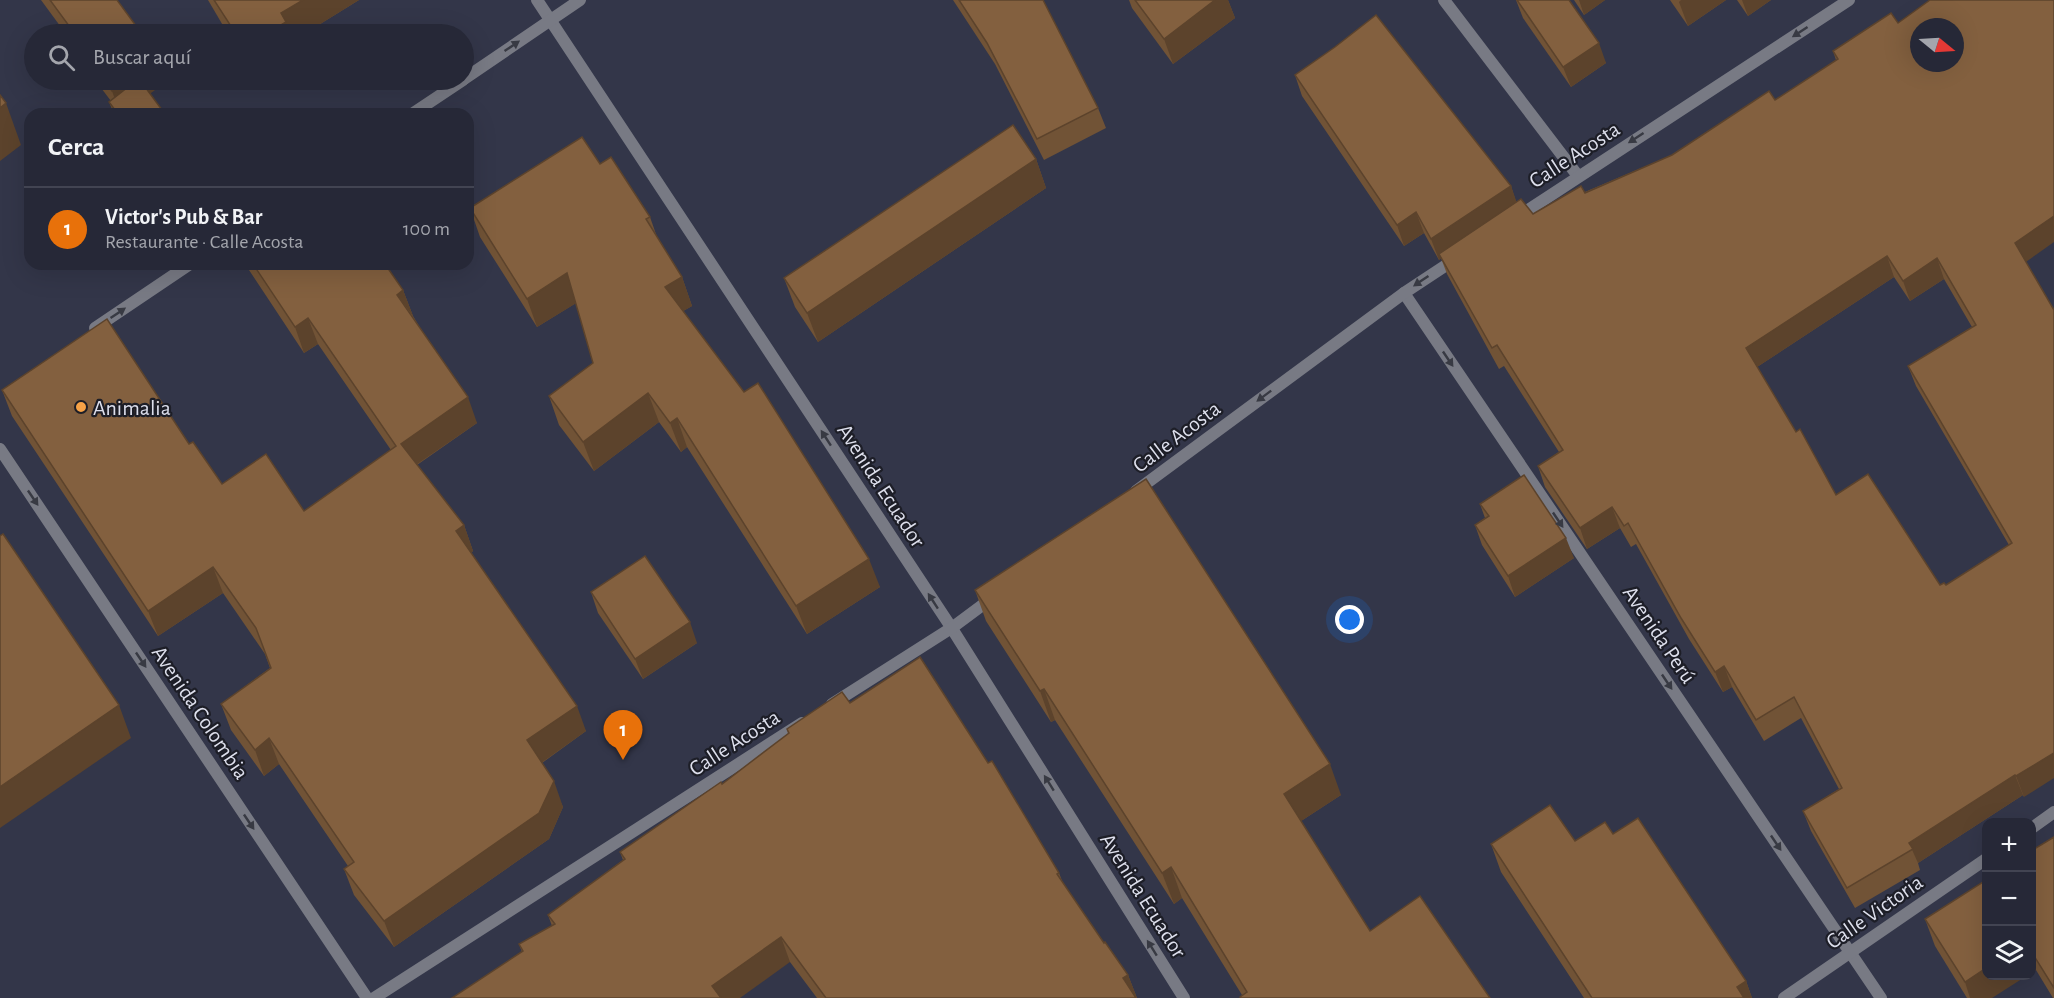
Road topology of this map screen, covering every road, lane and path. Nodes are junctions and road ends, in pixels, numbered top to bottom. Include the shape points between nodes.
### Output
1 (537, 0) edge
2 (580, 0) edge
3 (1444, 0) edge
4 (1849, 0) edge
5 (550, 20) junction
6 (474, 72) edge
7 (447, 90) edge
8 (421, 108) edge
9 (1578, 176) junction
10 (1501, 228) edge
11 (1472, 247) edge
12 (181, 270) edge
13 (1404, 293) junction
14 (86, 335) edge
15 (0, 449) edge
16 (1125, 499) edge
17 (1000, 592) edge
18 (951, 627) junction
19 (2054, 812) edge
20 (2036, 825) edge
21 (1982, 862) edge
22 (1850, 953) junction
23 (367, 998) edge
24 (374, 998) edge
25 (1184, 998) edge
26 (1785, 998) edge
27 (1881, 998) edge

1 - 5 street, Avenida Ecuador
2 - 5 street
3 - 9 street
4 -> 9 street, Calle Acosta
6 -> 5 street
18 -> 5 street, Avenida Ecuador
7 - 8 street
9 - 10 street, Calle Acosta
11 -> 13 street, Calle Acosta
14 -> 12 street
13 -> 16 street, Calle Acosta
13 -> 22 street, Avenida Perú
15 -> 23 street, Avenida Colombia
17 - 18 street, Calle Acosta
18 - 24 street, Calle Acosta
25 -> 18 street, Avenida Ecuador
19 - 20 street
21 - 22 street, Calle Victoria
22 - 26 street, Calle Victoria
22 - 27 street, Avenida Perú

